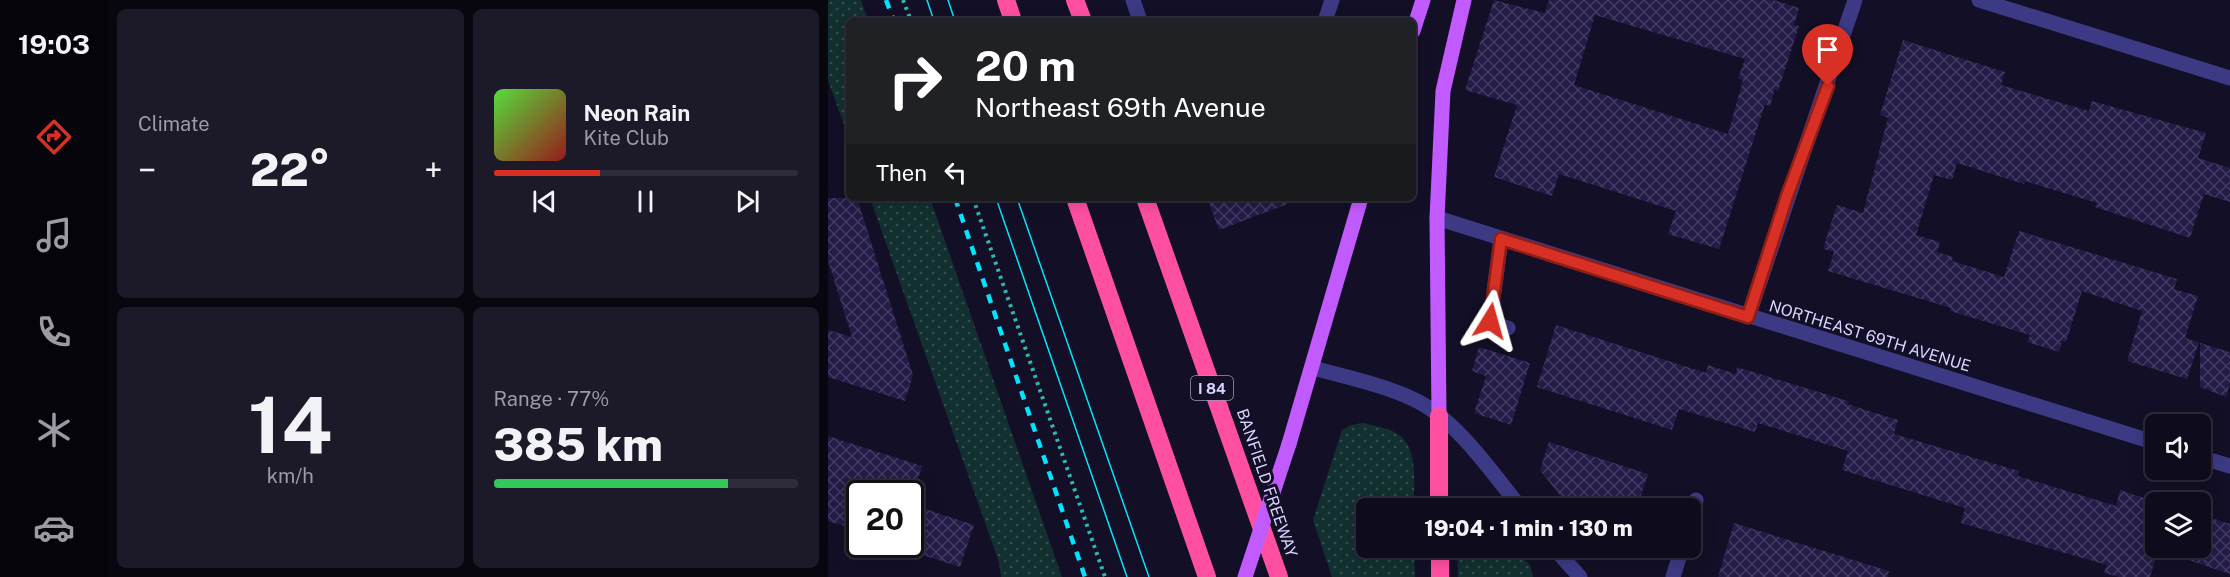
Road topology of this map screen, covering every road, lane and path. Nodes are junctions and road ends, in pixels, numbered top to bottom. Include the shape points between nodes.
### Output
1 (903, 0) edge
2 (1006, 0) edge
3 (1075, 0) edge
4 (1133, 0) edge
5 (1332, 0) edge
6 (1423, 0) edge
7 (1464, 0) edge
8 (1855, 0) edge
9 (1979, 0) edge
10 (909, 18) edge
11 (1012, 18) edge
12 (1082, 18) edge
13 (1139, 18) edge
14 (1326, 18) edge
15 (1416, 22) edge
16 (2230, 78) edge
17 (974, 201) edge
18 (1076, 201) edge
19 (1146, 201) edge
20 (1360, 201) edge
21 (1437, 218) junction
22 (1501, 239) junction
23 (1748, 317) junction
24 (1509, 328) dead end
25 (1313, 368) junction
26 (1439, 416) junction
27 (2145, 440) edge
28 (2211, 460) edge
29 (2230, 466) edge
30 (1439, 498) edge
31 (1513, 498) edge
32 (1440, 558) edge
33 (1563, 558) edge
34 (1679, 558) edge
35 (1105, 577) edge
36 (1208, 577) edge
37 (1245, 577) edge
38 (1279, 577) edge
39 (1440, 577) edge
40 (1580, 577) edge
41 (1673, 577) edge

1 - 10 path
2 - 11 highway
3 - 12 highway
4 - 13 street
5 - 14 street
6 - 15 main road
7 - 21 main road via 1443,91
8 - 23 street
9 - 16 street
17 - 35 path
18 - 36 highway
19 - 38 highway, BANFIELD FREEWAY / I 84
20 - 25 main road
21 - 22 street, NORTHEAST 69TH AVENUE
21 - 26 main road
22 - 23 street, NORTHEAST 69TH AVENUE
22 - 24 street via 1490,321
23 - 27 street, NORTHEAST 69TH AVENUE
25 - 26 street via 1415,400
25 - 37 main road, bridge
26 - 30 highway
26 - 31 street
28 - 29 street
32 - 39 highway
33 - 40 street
34 - 41 street

